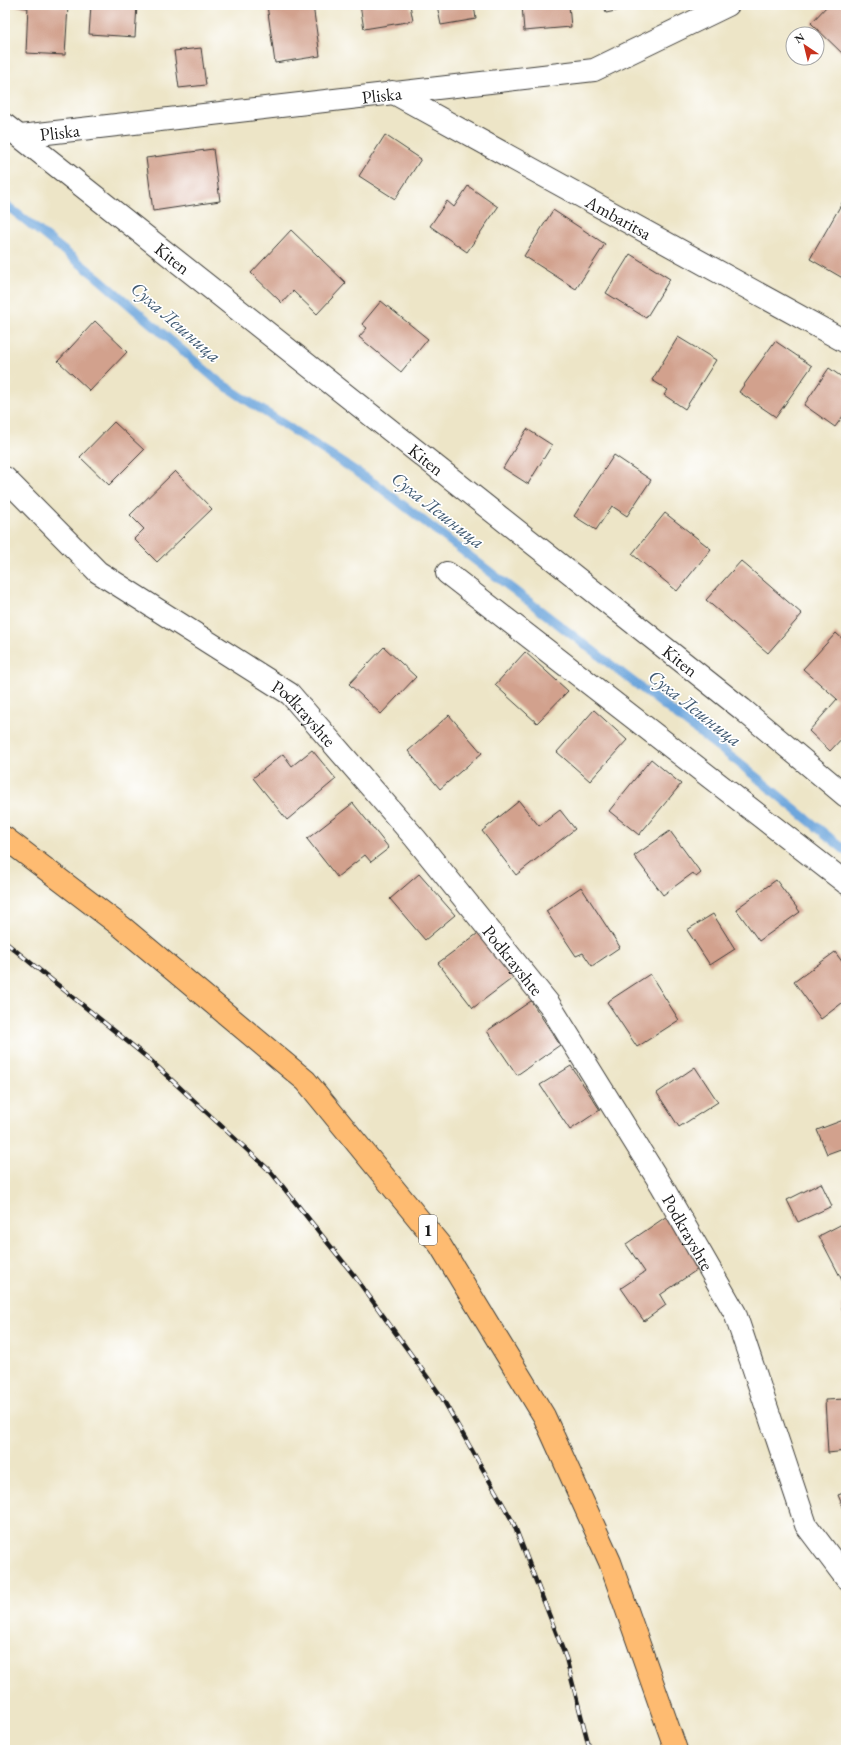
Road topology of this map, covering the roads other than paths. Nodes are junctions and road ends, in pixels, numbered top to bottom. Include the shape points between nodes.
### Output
1 (728, 5) edge
2 (392, 92) junction
3 (13, 130) edge
4 (846, 342) edge
5 (5, 478) edge
6 (447, 573) dead end
7 (846, 796) edge
8 (5, 838) edge
9 (846, 883) edge
10 (846, 1578) edge
11 (676, 1750) edge

1 - 2 street, Pliska via 594,70
2 - 3 street, Pliska
2 - 4 street, Ambaritsa
3 - 7 street, Kiten via 742,709
5 - 10 street, Podkrayshte via 98,572 290,694 415,838 549,1004 662,1186 735,1313 806,1526
6 - 9 street
8 - 11 highway, 1 via 122,927 306,1081 440,1245 544,1416 610,1562

